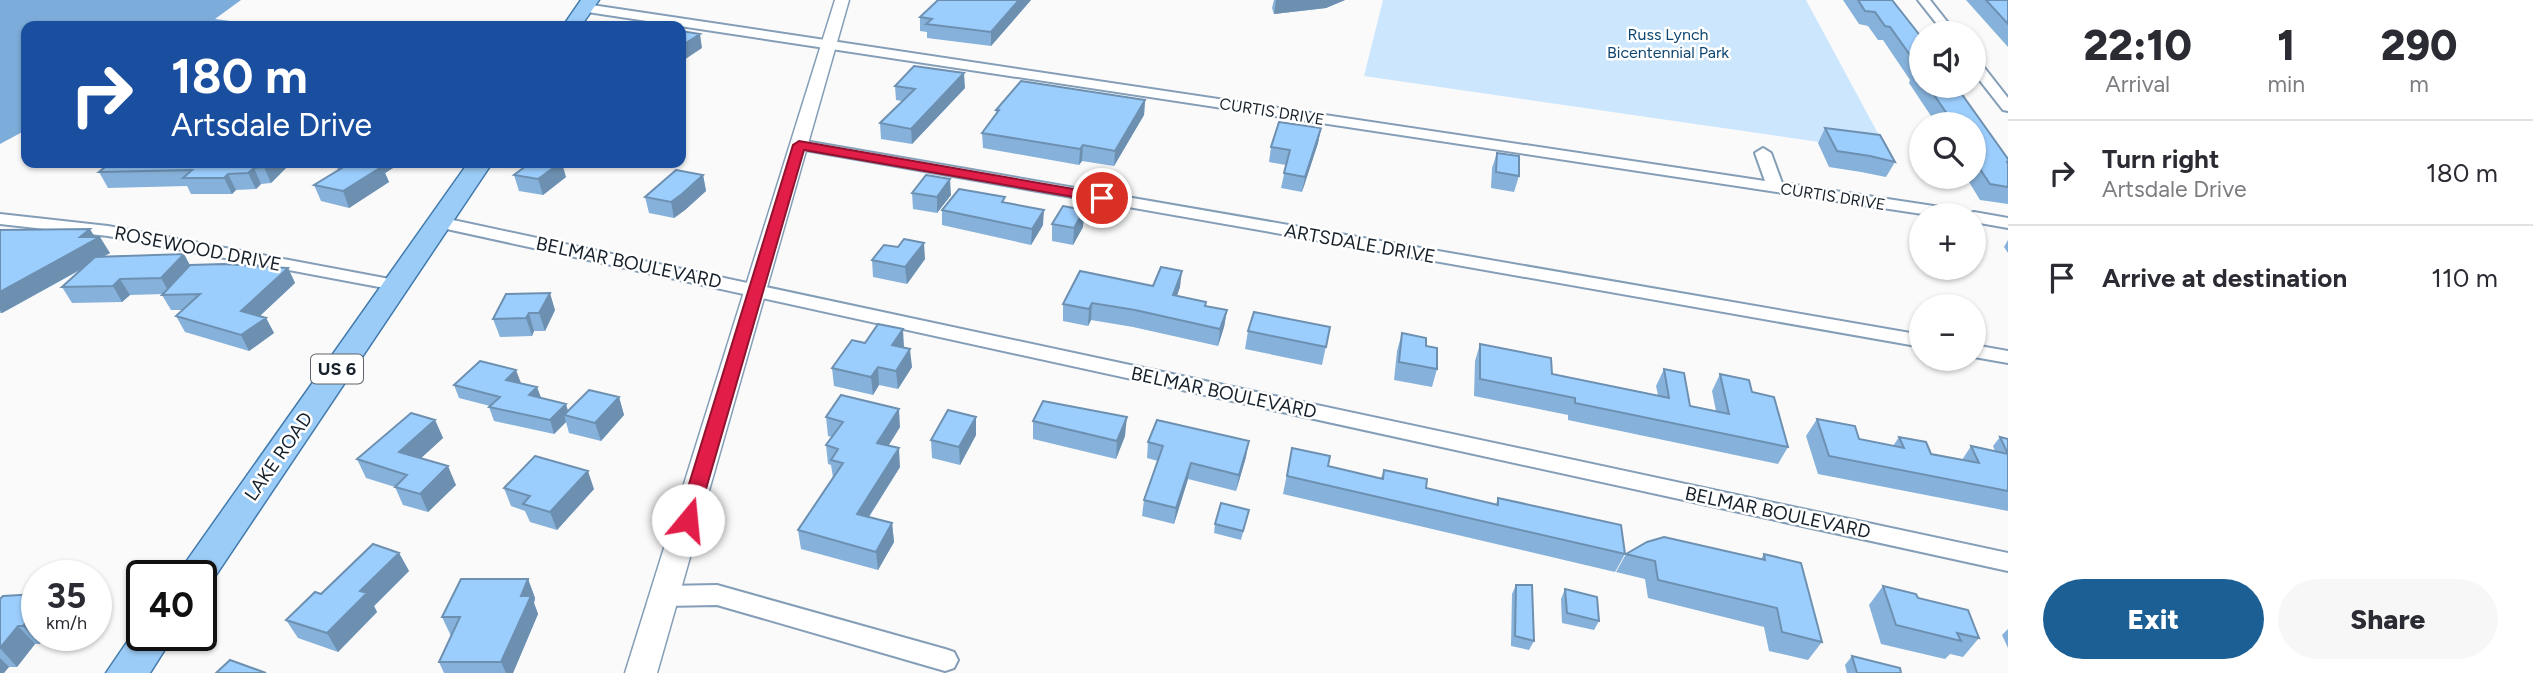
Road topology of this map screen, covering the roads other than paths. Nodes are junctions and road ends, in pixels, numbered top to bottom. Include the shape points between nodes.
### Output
1 (842, 0) edge
2 (1924, 0) edge
3 (587, 4) edge
4 (575, 21) edge
5 (1941, 21) edge
6 (828, 44) junction
7 (1986, 79) edge
8 (2008, 107) edge
9 (799, 145) junction
10 (1763, 153) dead end
11 (477, 168) edge
12 (1775, 187) junction
13 (1909, 207) edge
14 (0, 219) edge
15 (1986, 219) edge
16 (439, 222) junction
17 (2008, 223) edge
18 (395, 285) junction
19 (757, 290) junction
20 (1909, 339) edge
21 (1986, 353) edge
22 (2008, 357) edge
23 (206, 560) edge
24 (2008, 562) edge
25 (664, 596) junction
26 (143, 651) edge
27 (945, 660) dead end
28 (127, 673) edge
29 (641, 673) edge

1 - 6 street
2 - 5 street
3 - 4 main road
3 - 6 street, CURTIS DRIVE
6 - 9 street
6 - 12 street, CURTIS DRIVE
7 - 8 street
9 - 19 street
9 - 20 street, ARTSDALE DRIVE
10 - 12 street
11 - 16 main road, LAKE ROAD / US 6
12 - 13 street, CURTIS DRIVE
14 - 18 street, ROSEWOOD DRIVE via 108,231
15 - 17 street
16 - 18 main road, LAKE ROAD / US 6
16 - 19 street, BELMAR BOULEVARD
18 - 23 main road, LAKE ROAD / US 6
19 - 24 street, BELMAR BOULEVARD
19 - 25 street
21 - 22 street
25 - 27 street via 717,595
25 - 29 street
26 - 28 main road

